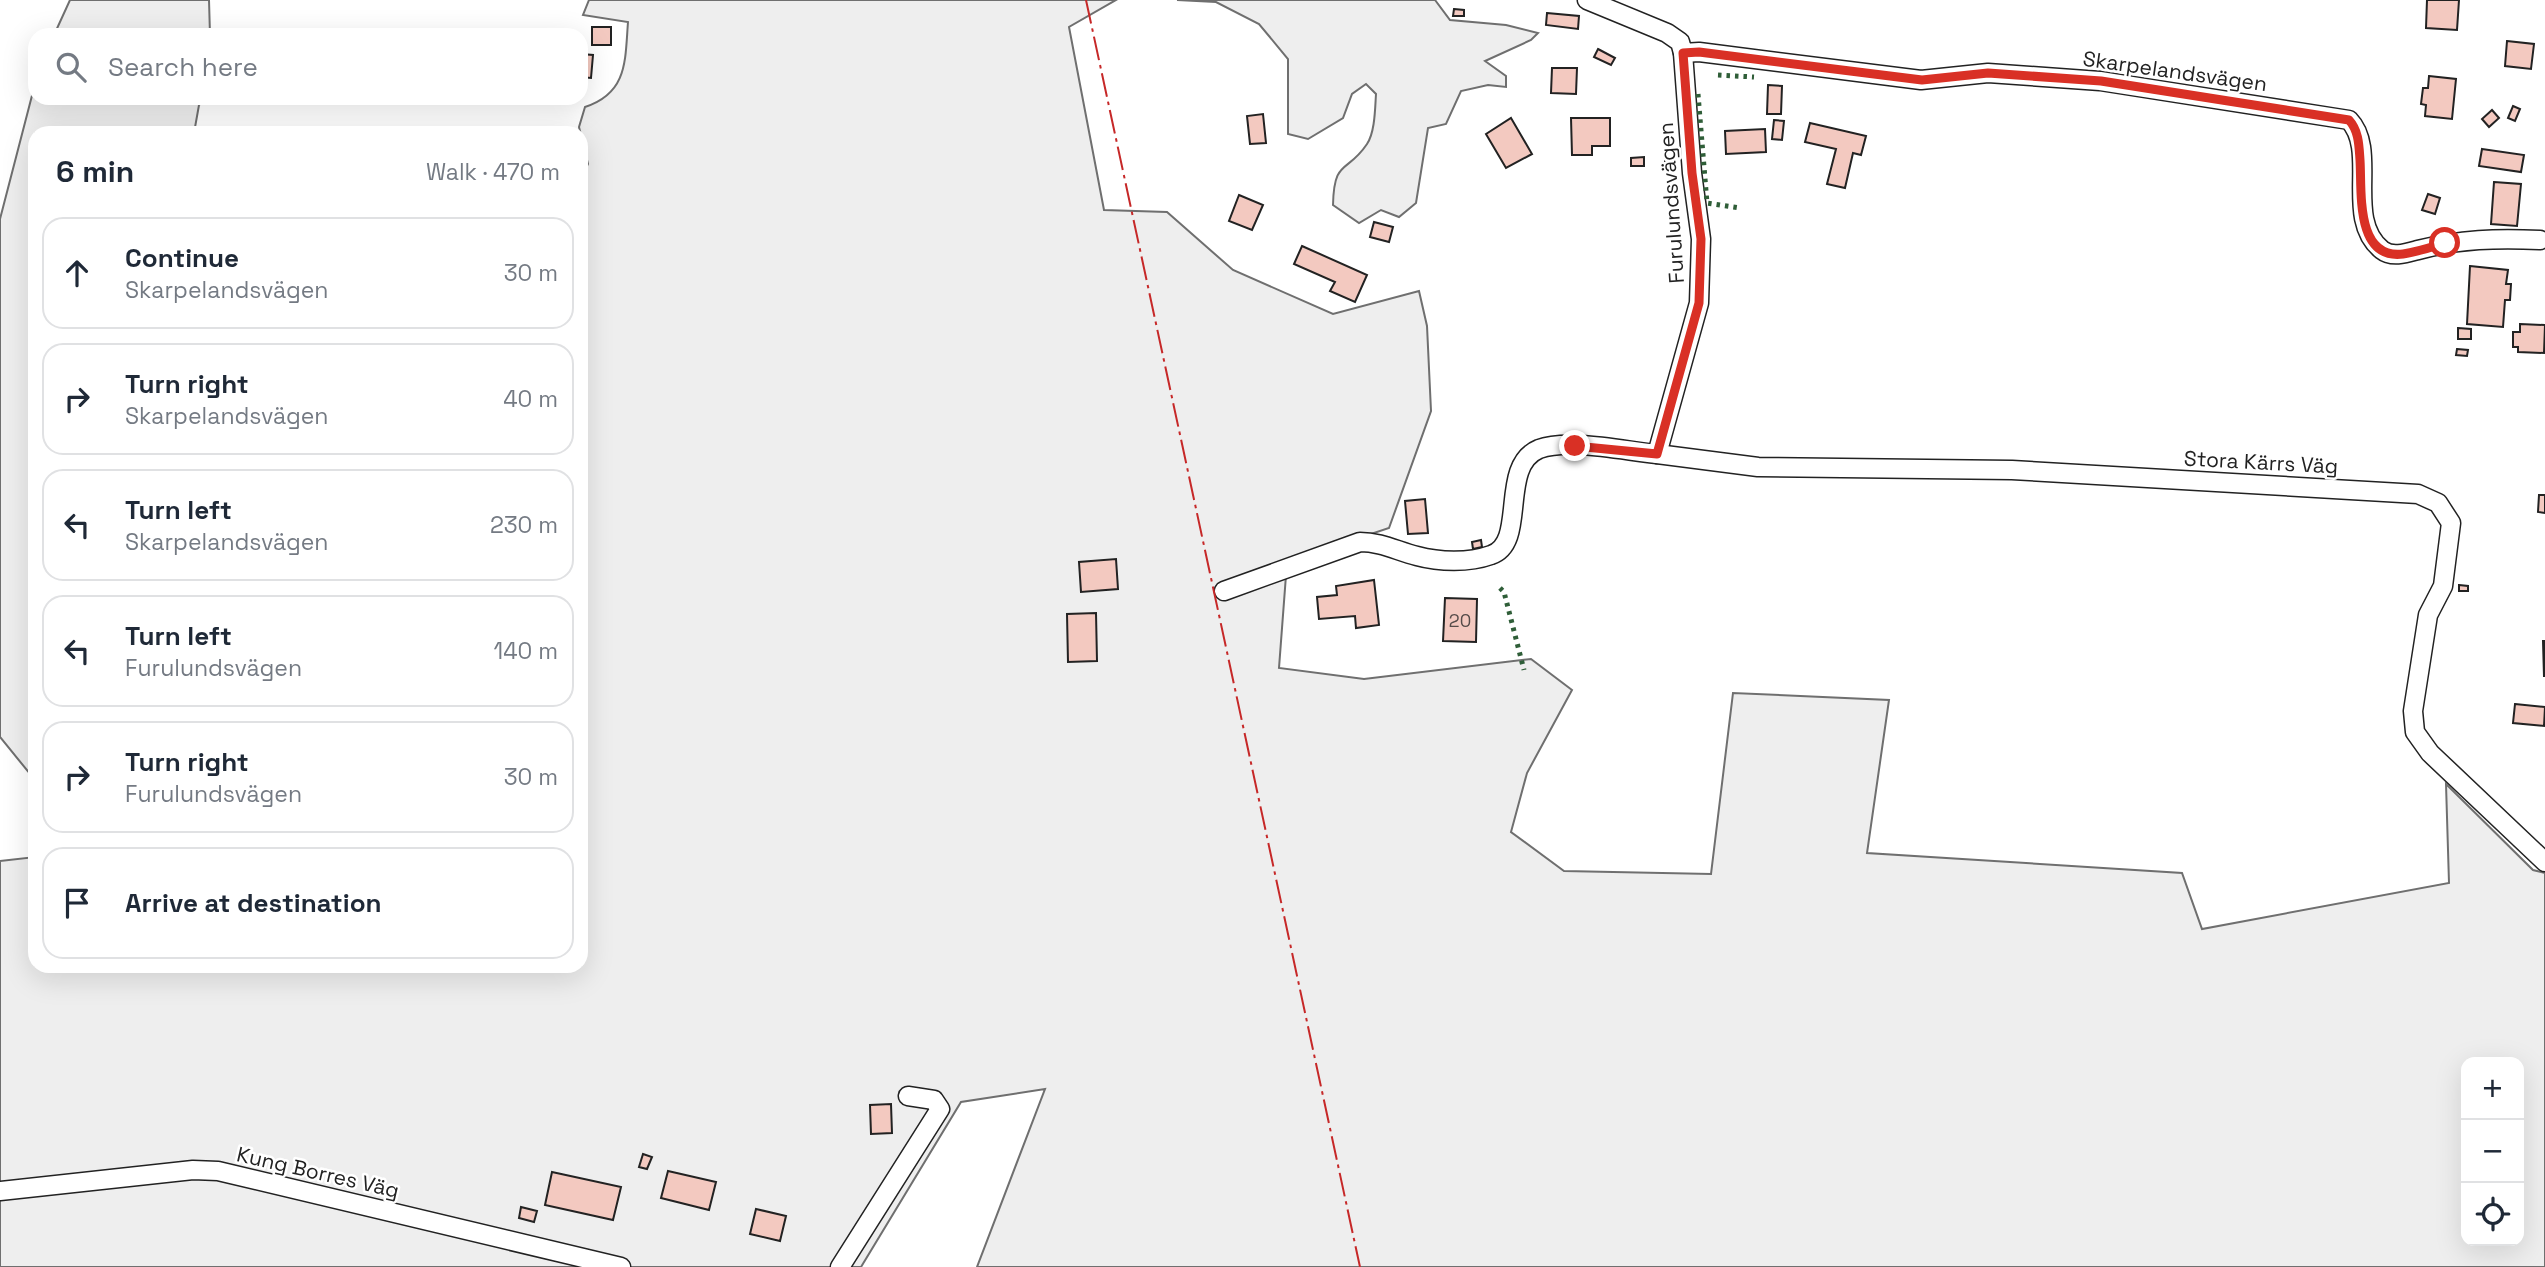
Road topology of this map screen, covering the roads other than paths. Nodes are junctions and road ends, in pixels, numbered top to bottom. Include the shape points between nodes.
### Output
1 (1587, 0) edge
2 (1683, 53) junction
3 (2540, 240) dead end
4 (1657, 454) junction
5 (1224, 591) dead end
6 (2545, 862) edge
7 (908, 1096) dead end
8 (0, 1191) edge
9 (621, 1267) edge
10 (840, 1267) edge

1 - 2 street via 1667,33 1680,42
2 - 3 street, Skarpelandsvägen via 1922,80 1988,73 2101,81 2333,116 2354,125 2365,228 2386,253 2402,254 2465,239
2 - 4 street, Furulundsvägen via 1701,239 1699,303
4 - 5 street via 1554,446 1528,455 1518,473 1508,538 1501,550 1491,555 1437,560 1360,542
4 - 6 street, Stora Kärrs Väg via 1758,467 2012,470 2418,494 2438,503 2451,523 2444,586 2428,615 2413,711 2415,732 2430,753
7 - 10 street via 934,1100 940,1109
8 - 9 street, Kung Borres Väg via 218,1171

